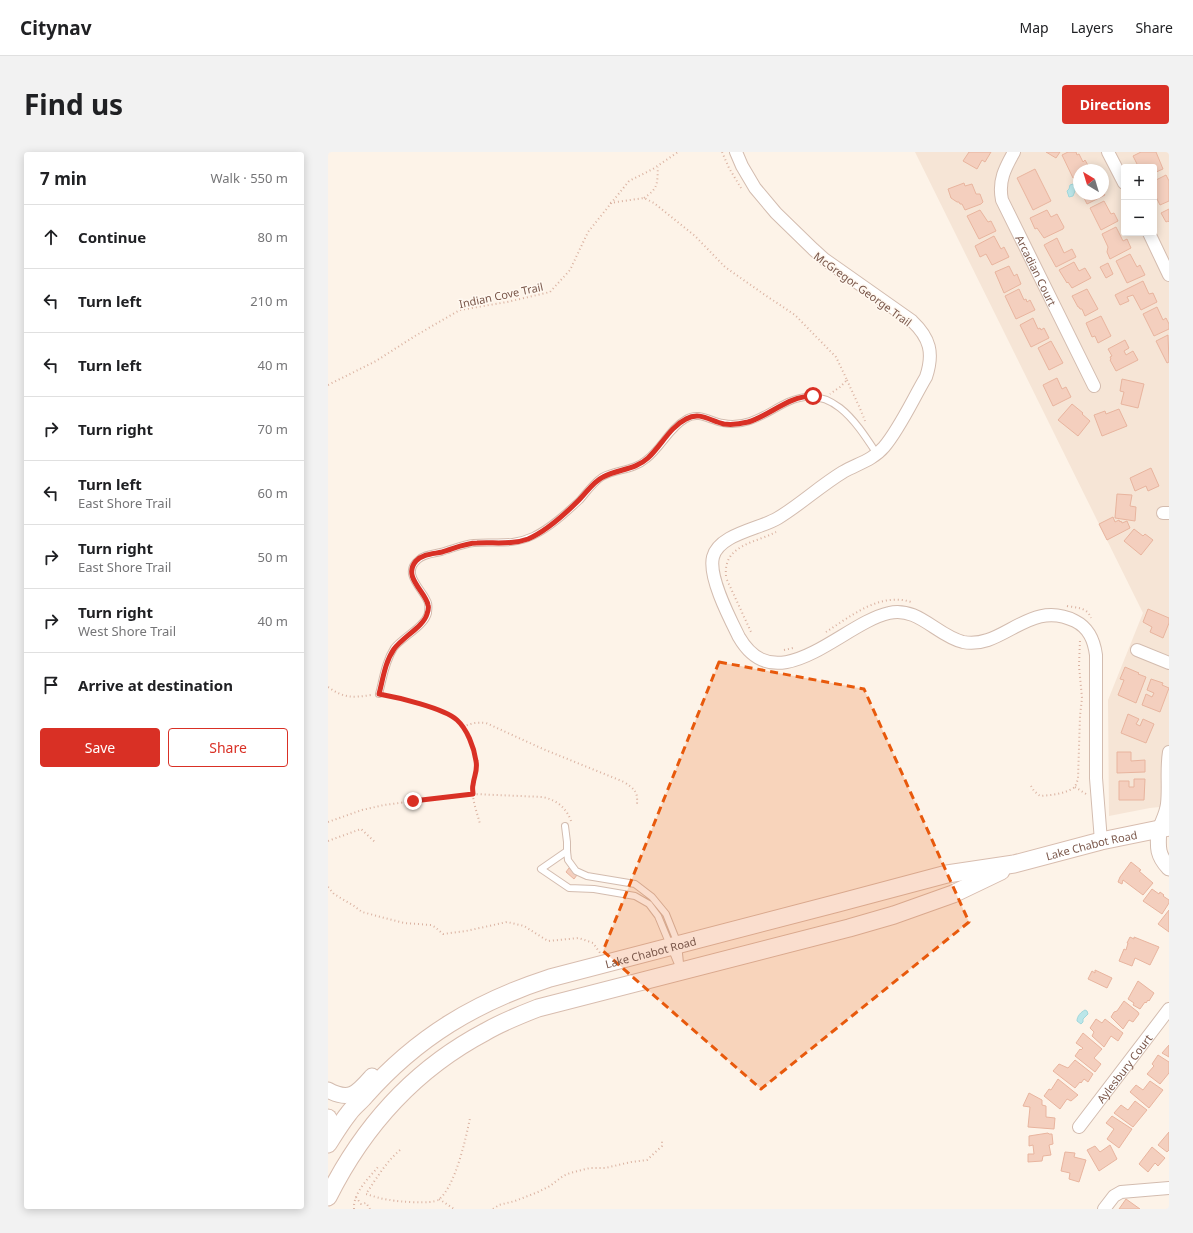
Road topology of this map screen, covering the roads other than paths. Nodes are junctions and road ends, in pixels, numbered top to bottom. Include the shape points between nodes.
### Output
1 (736, 152) edge
2 (1014, 152) edge
3 (1108, 152) edge
4 (1121, 177) edge
5 (1150, 236) edge
6 (1169, 275) edge
7 (1094, 386) dead end
8 (878, 454) junction
9 (1137, 650) dead end
10 (1169, 663) edge
11 (379, 694) road end
12 (1169, 752) edge
13 (568, 826) road end
14 (1164, 828) edge
15 (1102, 841) junction
16 (567, 851) junction
17 (1014, 864) junction
18 (1169, 868) edge
19 (587, 876) junction
20 (584, 888) junction
21 (675, 945) junction
22 (680, 971) junction
23 (1169, 1009) edge
24 (438, 1030) junction
25 (432, 1066) junction
26 (328, 1090) edge
27 (328, 1097) edge
28 (349, 1112) junction
29 (1079, 1127) dead end
30 (328, 1144) edge
31 (328, 1178) edge
32 (1169, 1188) edge
33 (328, 1197) edge
34 (1104, 1209) edge

1 - 8 street via 755,188 776,213 824,259 912,321 928,341 930,367 926,377 894,433
2 - 7 street, Arcadian Court via 1001,177 1002,200
3 - 4 street
5 - 6 street
8 - 11 lane via 845,412 825,398 798,398 756,419 739,424 723,424 698,415 691,416 675,428 648,459 636,466 602,477 559,518 538,534 519,541 468,544 416,561 413,577 428,604 428,613 425,621 401,641 391,654
8 - 15 street via 825,484 776,519 723,542 716,549 713,558 714,578 744,646 757,658 766,662 780,663 799,659 870,620 890,612 921,618 951,638 972,643 992,638 1024,622 1043,616 1065,617 1080,624 1091,636 1096,655 1096,778
9 - 10 street
12 - 14 street via 1168,802
13 - 16 lane
14 - 15 main road, Lake Chabot Road
14 - 18 street via 1158,853
15 - 17 main road, Lake Chabot Road
16 - 19 lane via 568,860 576,871
16 - 20 lane via 541,869 569,888
17 - 21 main road, Lake Chabot Road via 947,874
17 - 22 main road, Lake Chabot Road via 953,894 894,915
19 - 20 lane
19 - 21 lane via 635,884 652,897 666,914
20 - 21 lane via 635,896 649,904
21 - 22 lane
21 - 24 main road, Lake Chabot Road via 525,986 482,1004
22 - 25 main road, Lake Chabot Road via 538,1008 485,1031
23 - 29 street, Aylesbury Court
24 - 26 street via 396,1055 357,1092 340,1096
24 - 28 main road, Lake Chabot Road via 398,1062
25 - 28 main road via 410,1075 376,1102
25 - 33 main road, Lake Chabot Road via 403,1092 371,1127 336,1180
27 - 28 street
28 - 30 main road, Lake Chabot Road
28 - 31 main road via 355,1128 353,1136
32 - 34 street via 1121,1192 1114,1196

